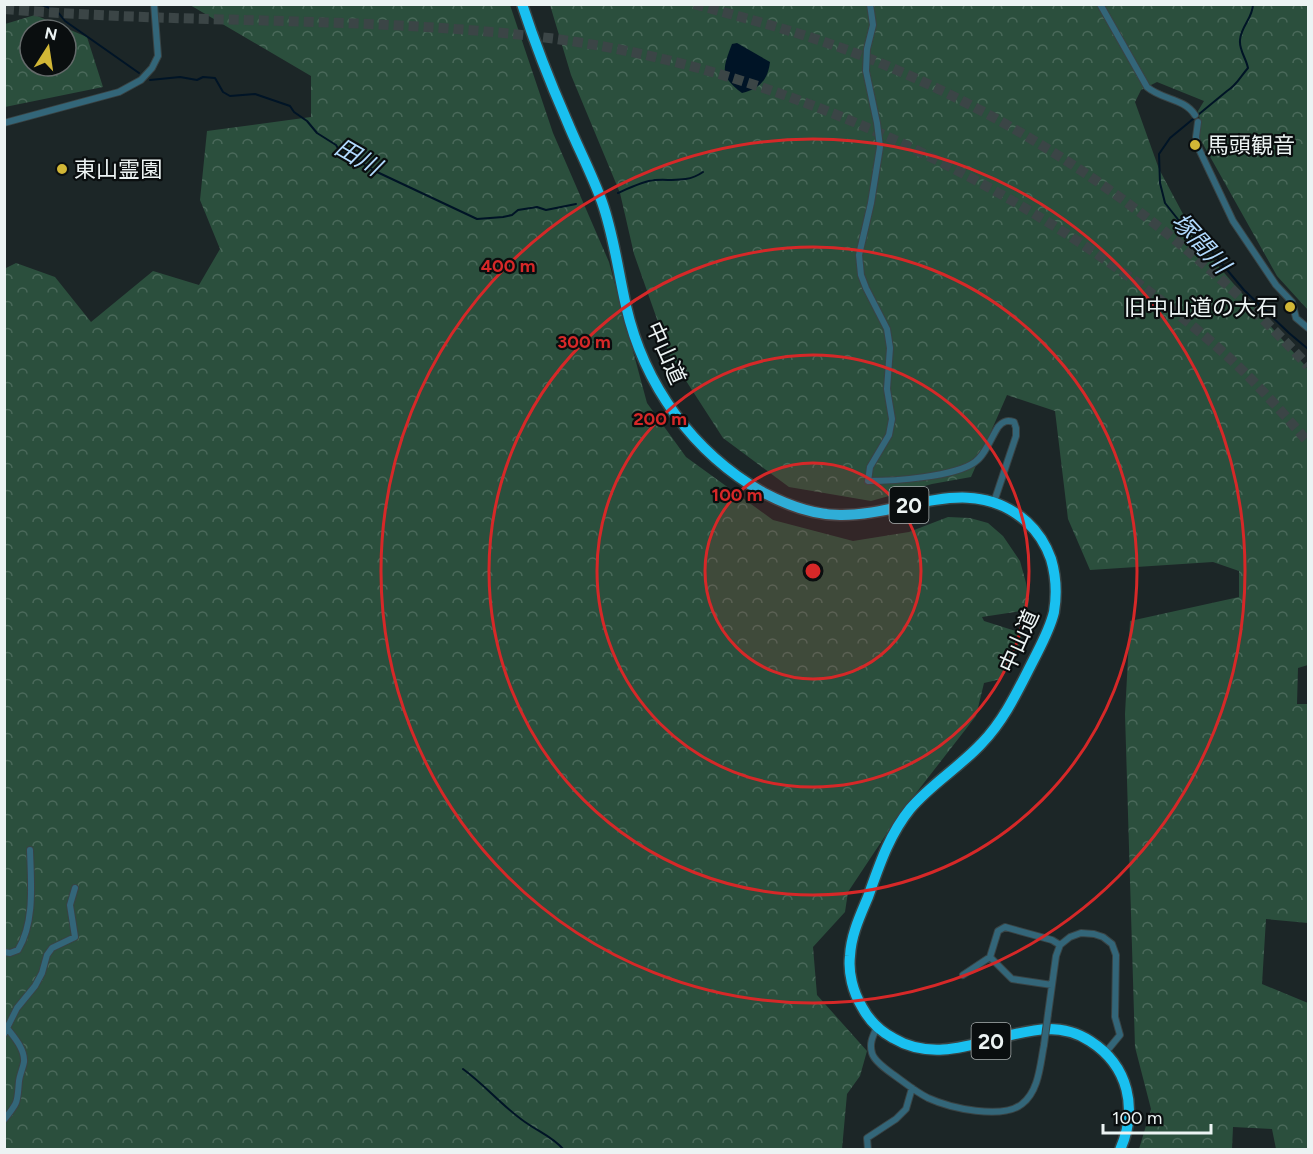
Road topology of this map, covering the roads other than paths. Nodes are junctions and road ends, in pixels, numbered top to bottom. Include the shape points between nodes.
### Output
1 (154, 4) edge
2 (522, 4) edge
3 (870, 4) edge
4 (1100, 4) edge
5 (4, 123) edge
6 (1308, 328) edge
7 (994, 502) junction
8 (30, 850) dead end
9 (75, 888) dead end
10 (1060, 945) junction
11 (4, 952) edge
12 (990, 957) junction
13 (963, 975) dead end
14 (1052, 985) junction
15 (877, 1027) junction
16 (5, 1031) edge
17 (1106, 1053) junction
18 (912, 1088) junction
19 (4, 1120) edge
20 (868, 1149) edge
21 (1120, 1149) edge

1 - 5 street via 158,56 141,80 119,92
2 - 7 highway, 中山道 / 20 via 538,52 603,205 640,352 659,392 693,438 749,484 787,504 814,512 863,514 952,497
3 - 7 street via 873,25 866,71 880,147 859,255 861,275 887,329 887,389 892,419 889,435 870,467 868,481 896,481 966,467 977,461 998,427 1008,420 1017,428 1016,436
4 - 6 street via 1147,87 1187,105 1196,118 1198,147 1233,221 1292,302 1296,318
7 - 15 highway, 中山道 / 20 via 1034,528 1049,553 1056,586 1054,610 1046,636 998,725 912,806 882,858 854,932 849,962 856,994
8 - 11 street via 31,915 18,950
9 - 16 street via 70,905 75,937 52,948 35,986
10 - 12 street via 1005,927 998,931
10 - 14 street
10 - 17 street via 1081,933 1104,937 1112,944 1116,955 1115,1017 1120,1035
12 - 13 street
12 - 14 street via 1012,979
14 - 18 street, bridge via 1037,1081 1021,1105 1008,1111 988,1112 948,1105
15 - 17 highway, 中山道 / 20 via 906,1045 931,1051 1049,1029 1082,1036
15 - 18 street via 870,1043 872,1055
16 - 19 street via 24,1060 17,1104
17 - 21 highway, 中山道 / 20 via 1121,1073 1128,1097 1128,1125
18 - 20 street via 906,1109 867,1138

